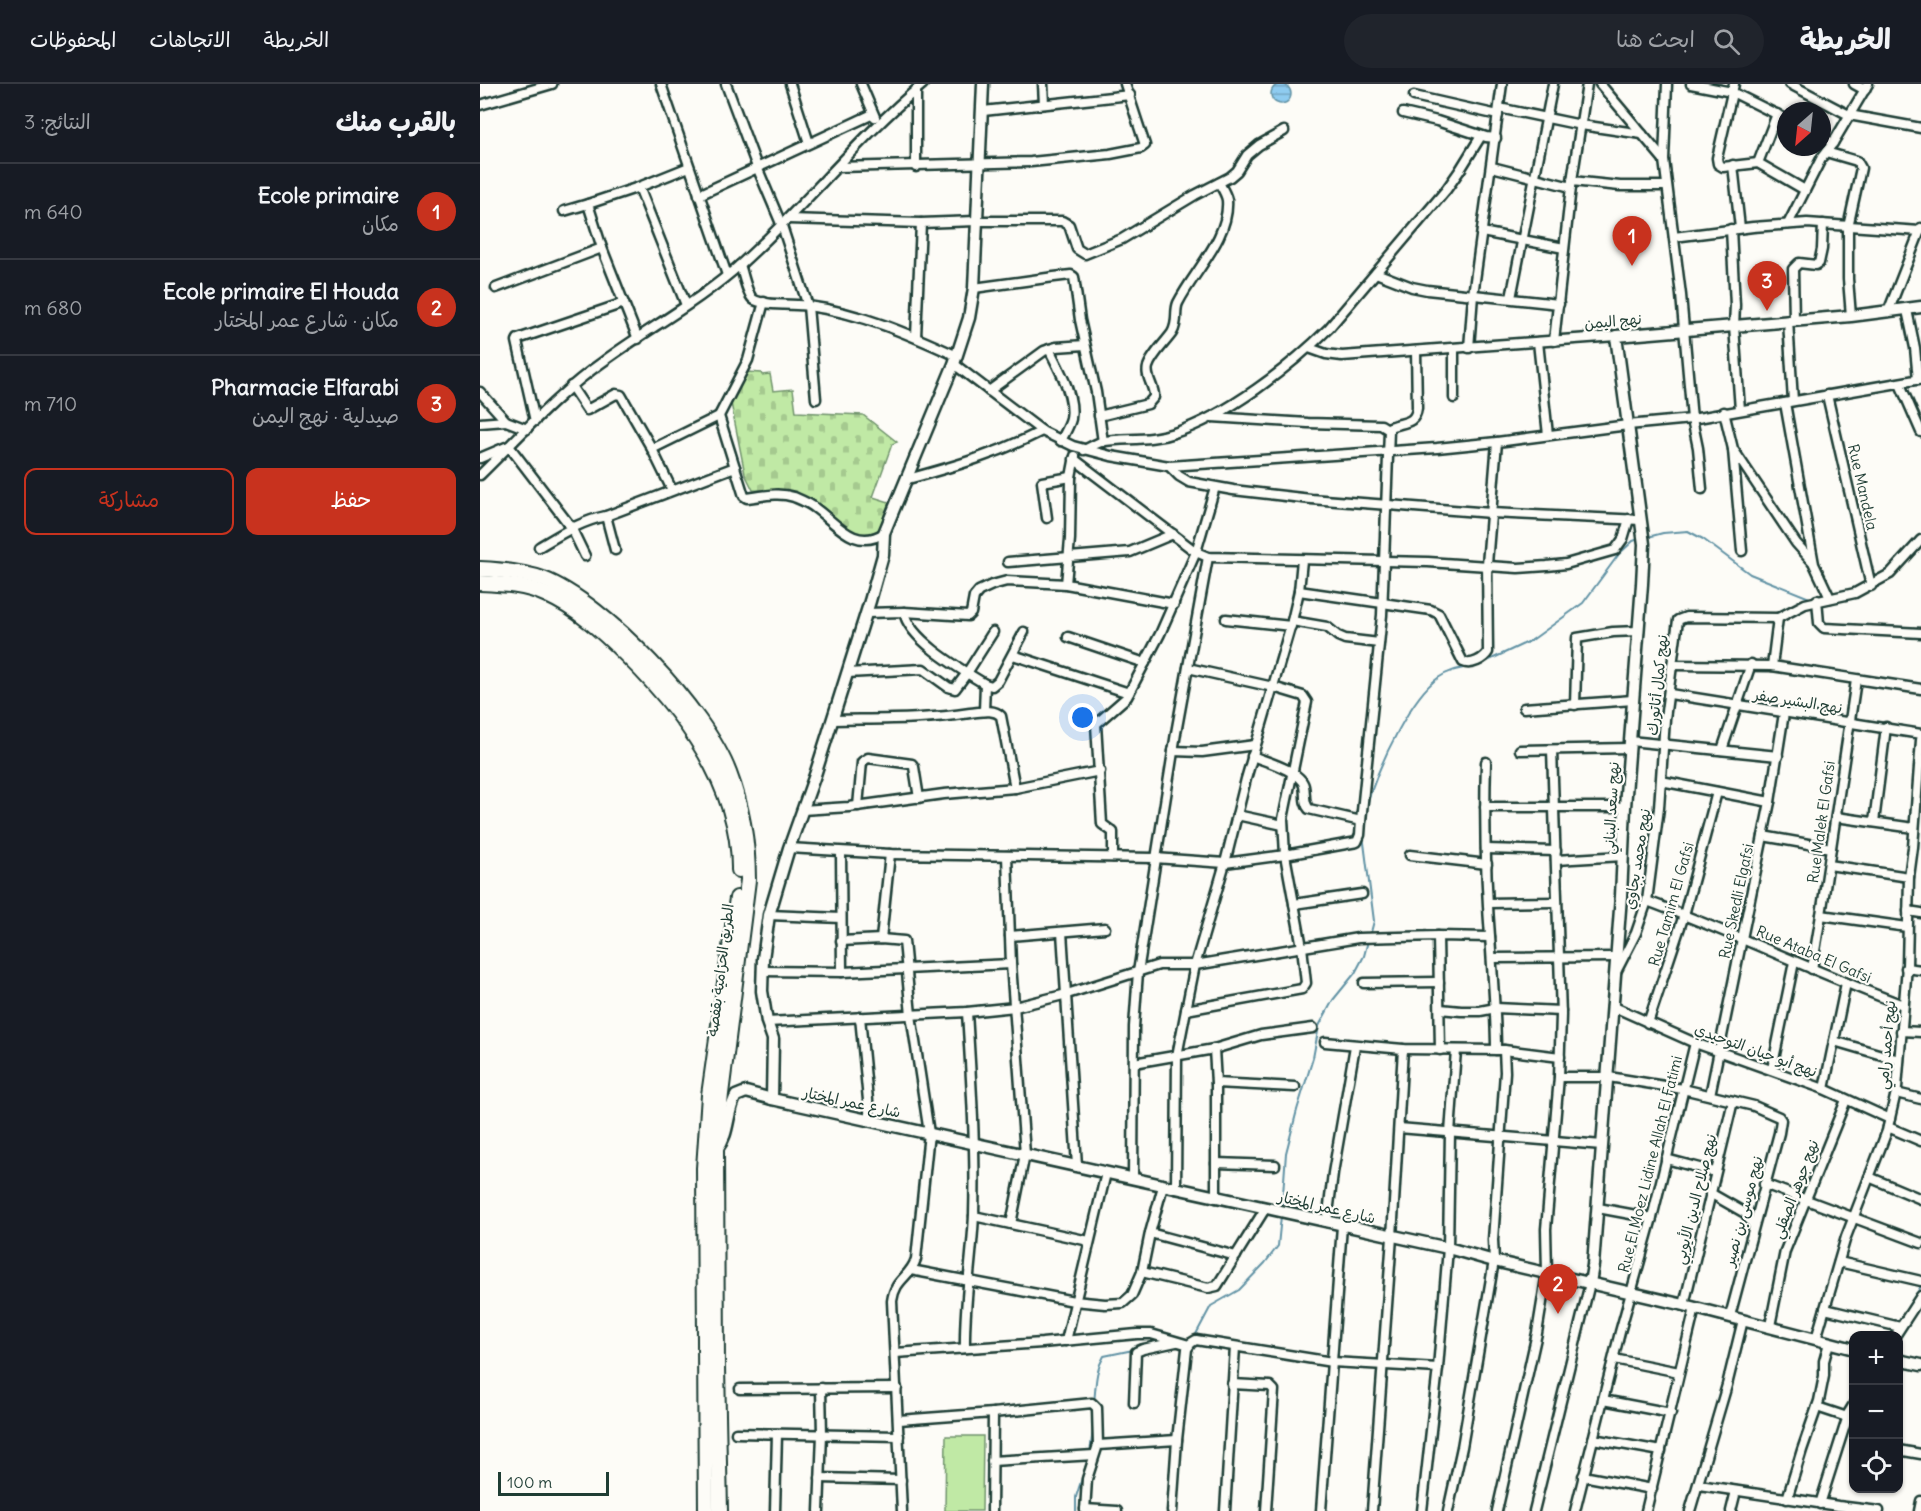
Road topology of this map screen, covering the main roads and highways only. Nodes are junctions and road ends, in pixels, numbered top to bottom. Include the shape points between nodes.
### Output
1 (480, 570) edge
2 (480, 583) edge
3 (706, 1511) edge
4 (720, 1511) edge

1 - 4 main road, الطريق الحزامية بقفصة via 545,580 605,619 658,670 718,748 742,818 748,880 716,1150
2 - 3 main road, الطريق الحزامية بقفصة via 530,588 547,594 613,641 689,728 715,773 729,811 739,859 738,880 708,1095 704,1168

